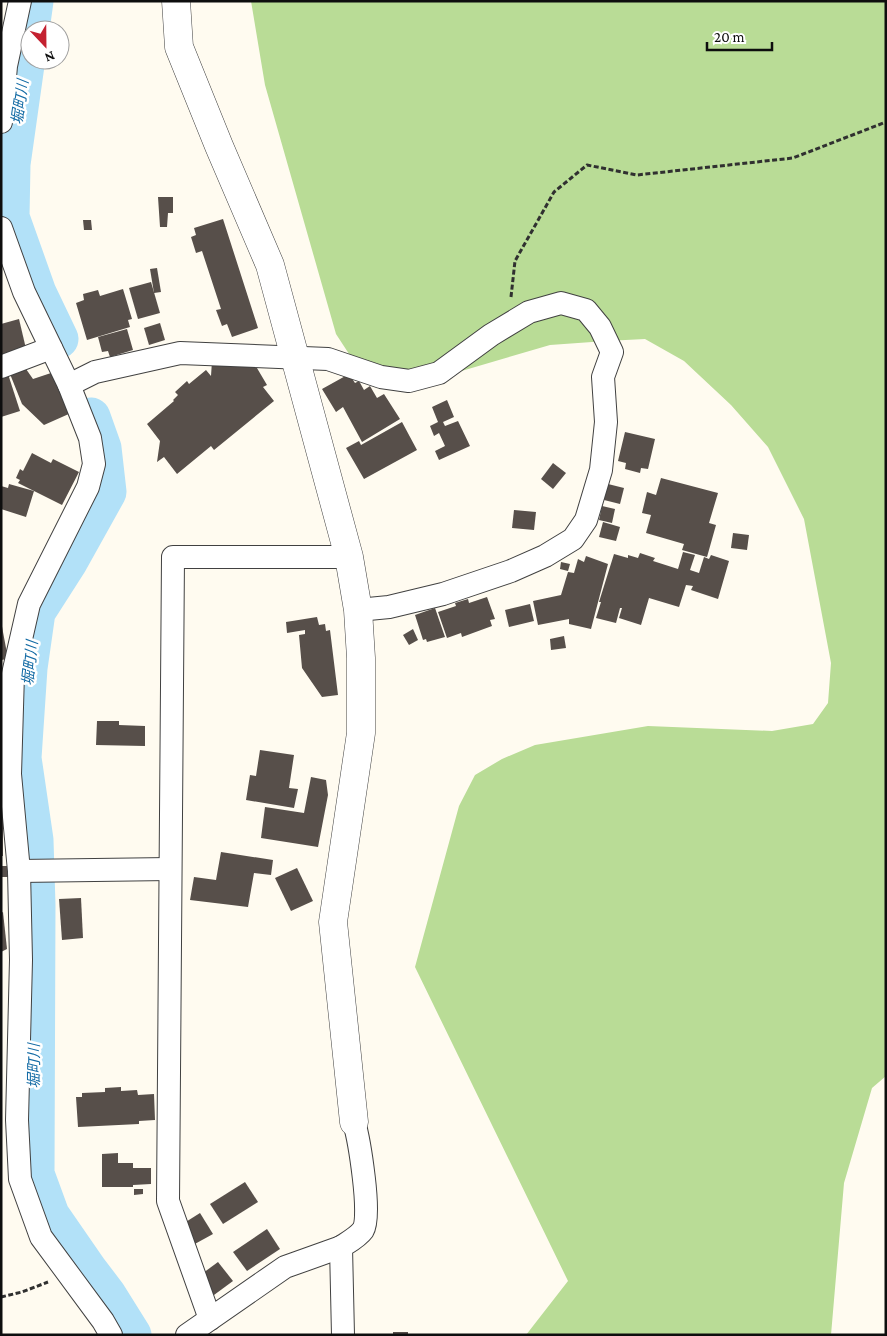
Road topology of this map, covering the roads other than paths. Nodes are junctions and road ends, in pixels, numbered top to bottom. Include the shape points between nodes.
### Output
1 (20, 1) edge
2 (176, 1) edge
3 (4, 65) edge
4 (1, 122) edge
5 (1, 228) edge
6 (51, 348) junction
7 (296, 358) junction
8 (1, 367) edge
9 (69, 385) junction
10 (348, 557) junction
11 (358, 610) junction
12 (170, 869) junction
13 (19, 871) junction
14 (354, 1122) joint
15 (341, 1247) junction
16 (210, 1319) junction
17 (111, 1335) edge
18 (187, 1335) edge
19 (343, 1335) edge

1 - 3 street
2 - 7 street via 179,48 270,265
3 - 4 street
5 - 6 street via 24,292
6 - 8 street
6 - 9 street
7 - 9 street via 180,353 95,372
7 - 10 street
7 - 11 street via 328,359 381,377 409,381 439,373 491,334 529,312 561,303 586,310 600,327 612,352 603,377 606,422 601,470 586,520 573,539 511,571 443,594 389,607
9 - 13 street via 90,438 94,464 88,487 29,604 13,674 10,774
10 - 11 street
10 - 12 street via 173,557
11 - 14 street via 362,733 333,922
12 - 13 street
12 - 16 street via 168,1201
13 - 17 street via 21,960 17,1120 20,1179 41,1237
14 - 15 street via 359,1138 367,1215 363,1230
15 - 16 street via 285,1267
15 - 19 street
16 - 18 street

